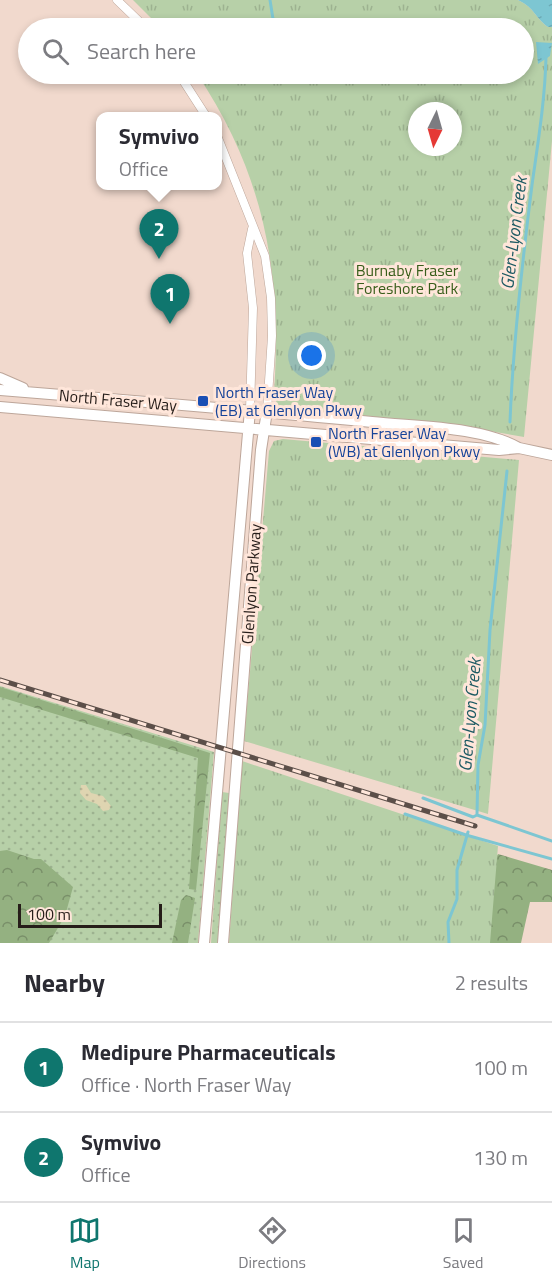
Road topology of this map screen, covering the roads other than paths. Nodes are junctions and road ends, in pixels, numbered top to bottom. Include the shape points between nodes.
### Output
1 (117, 0) edge
2 (136, 18) edge
3 (185, 84) edge
4 (203, 112) edge
5 (222, 146) edge
6 (252, 229) junction
7 (0, 378) edge
8 (0, 390) edge
9 (38, 393) junction
10 (0, 407) edge
11 (250, 410) junction
12 (267, 411) junction
13 (248, 429) junction
14 (263, 430) junction
15 (519, 448) junction
16 (552, 455) edge
17 (204, 943) edge
18 (224, 943) edge

1 - 2 street
3 - 4 street
5 - 6 street, Glenlyon Parkway
6 - 11 street, Glenlyon Parkway via 247,253 253,308
6 - 12 street, Glenlyon Parkway via 265,256 271,298
7 - 9 street
8 - 9 street, North Fraser Way
9 - 11 street, North Fraser Way
10 - 13 street, North Fraser Way
11 - 12 street, North Fraser Way
11 - 13 street, Glenlyon Parkway
12 - 14 street, Glenlyon Parkway
12 - 15 street, North Fraser Way via 486,435
13 - 14 street, North Fraser Way
13 - 17 street, Glenlyon Parkway
14 - 15 street, North Fraser Way via 499,450
14 - 18 street, Glenlyon Parkway
15 - 16 street, North Fraser Way

